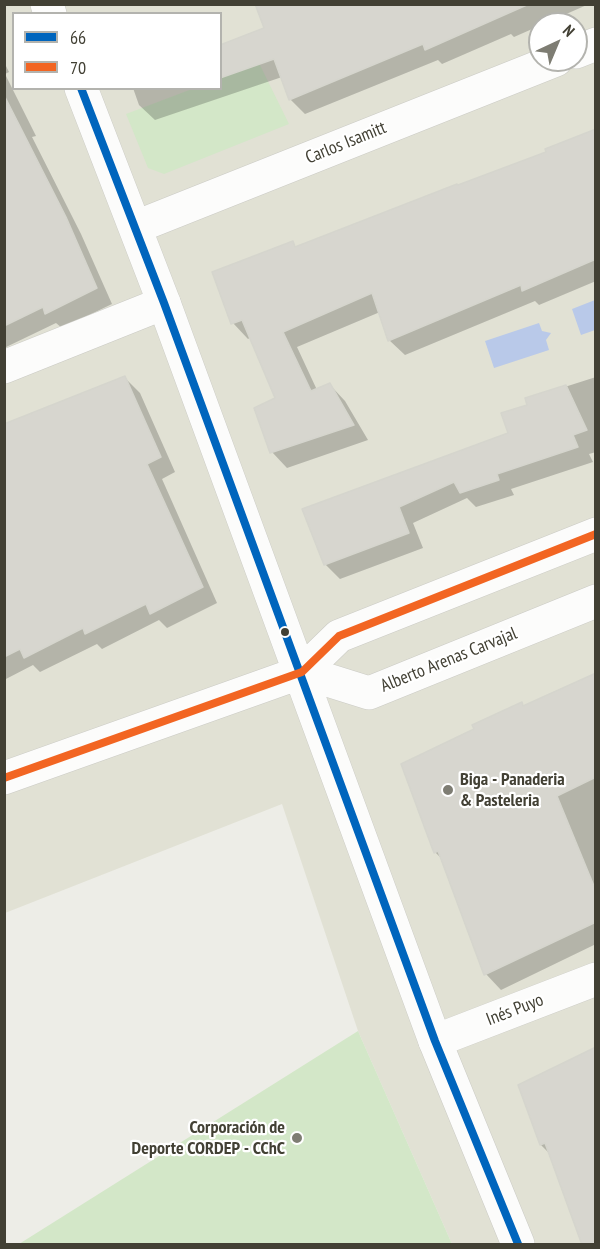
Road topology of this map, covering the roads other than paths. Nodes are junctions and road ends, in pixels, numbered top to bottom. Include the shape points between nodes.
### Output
1 (528, 71) edge
2 (82, 90) edge
3 (136, 226) junction
4 (164, 303) junction
5 (4, 367) edge
6 (596, 534) edge
7 (596, 602) edge
8 (302, 672) junction
9 (4, 778) edge
10 (596, 979) edge
11 (435, 1041) junction
12 (518, 1245) edge

1 - 3 street, Carlos Isamitt
2 - 3 street
3 - 4 street
4 - 5 street
4 - 8 street
6 - 8 street via 339,636
7 - 8 street, Alberto Arenas Carvajal via 369,693
8 - 9 street
8 - 11 street
10 - 11 street, Inés Puyo
11 - 12 street

